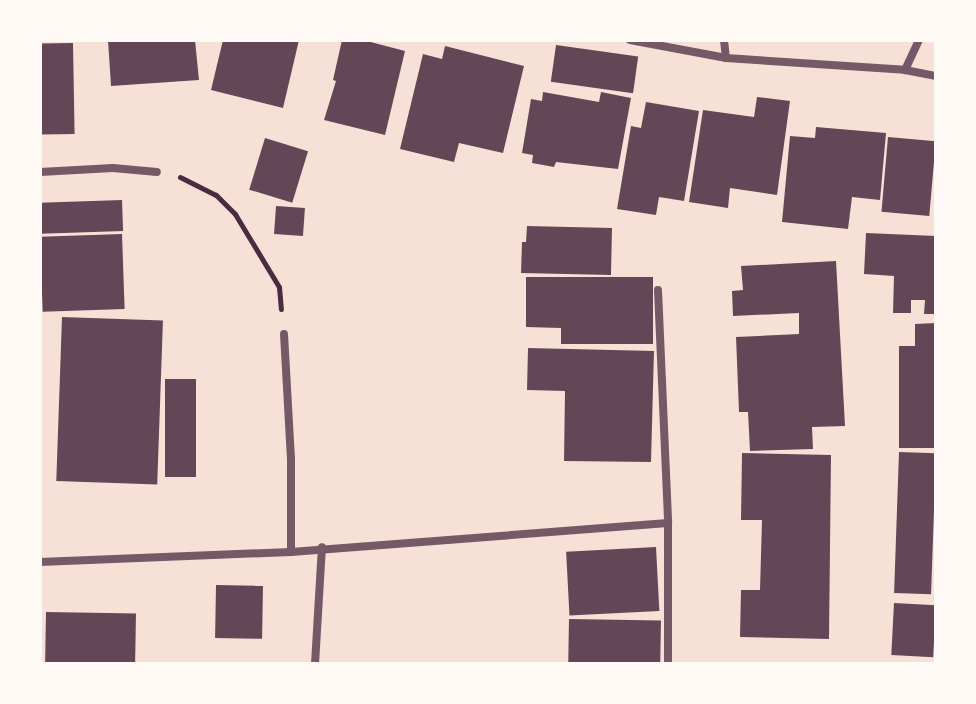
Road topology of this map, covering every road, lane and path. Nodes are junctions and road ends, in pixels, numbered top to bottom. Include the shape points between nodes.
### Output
1 (630, 40) edge
2 (724, 40) edge
3 (919, 40) edge
4 (726, 58) junction
5 (905, 70) junction
6 (936, 76) edge
7 (40, 172) edge
8 (157, 172) joint
9 (658, 290) dead end
10 (284, 334) joint
11 (668, 523) junction
12 (322, 547) junction
13 (291, 552) junction
14 (40, 562) edge
15 (315, 664) edge
16 (668, 664) edge

1 - 4 street
2 - 4 street
3 - 5 street
4 - 5 street
5 - 6 street
7 - 8 street
8 - 10 path via 193,182 235,214 279,287
9 - 11 street
10 - 13 street
11 - 12 street
11 - 16 street
12 - 13 street
12 - 15 street
13 - 14 street

